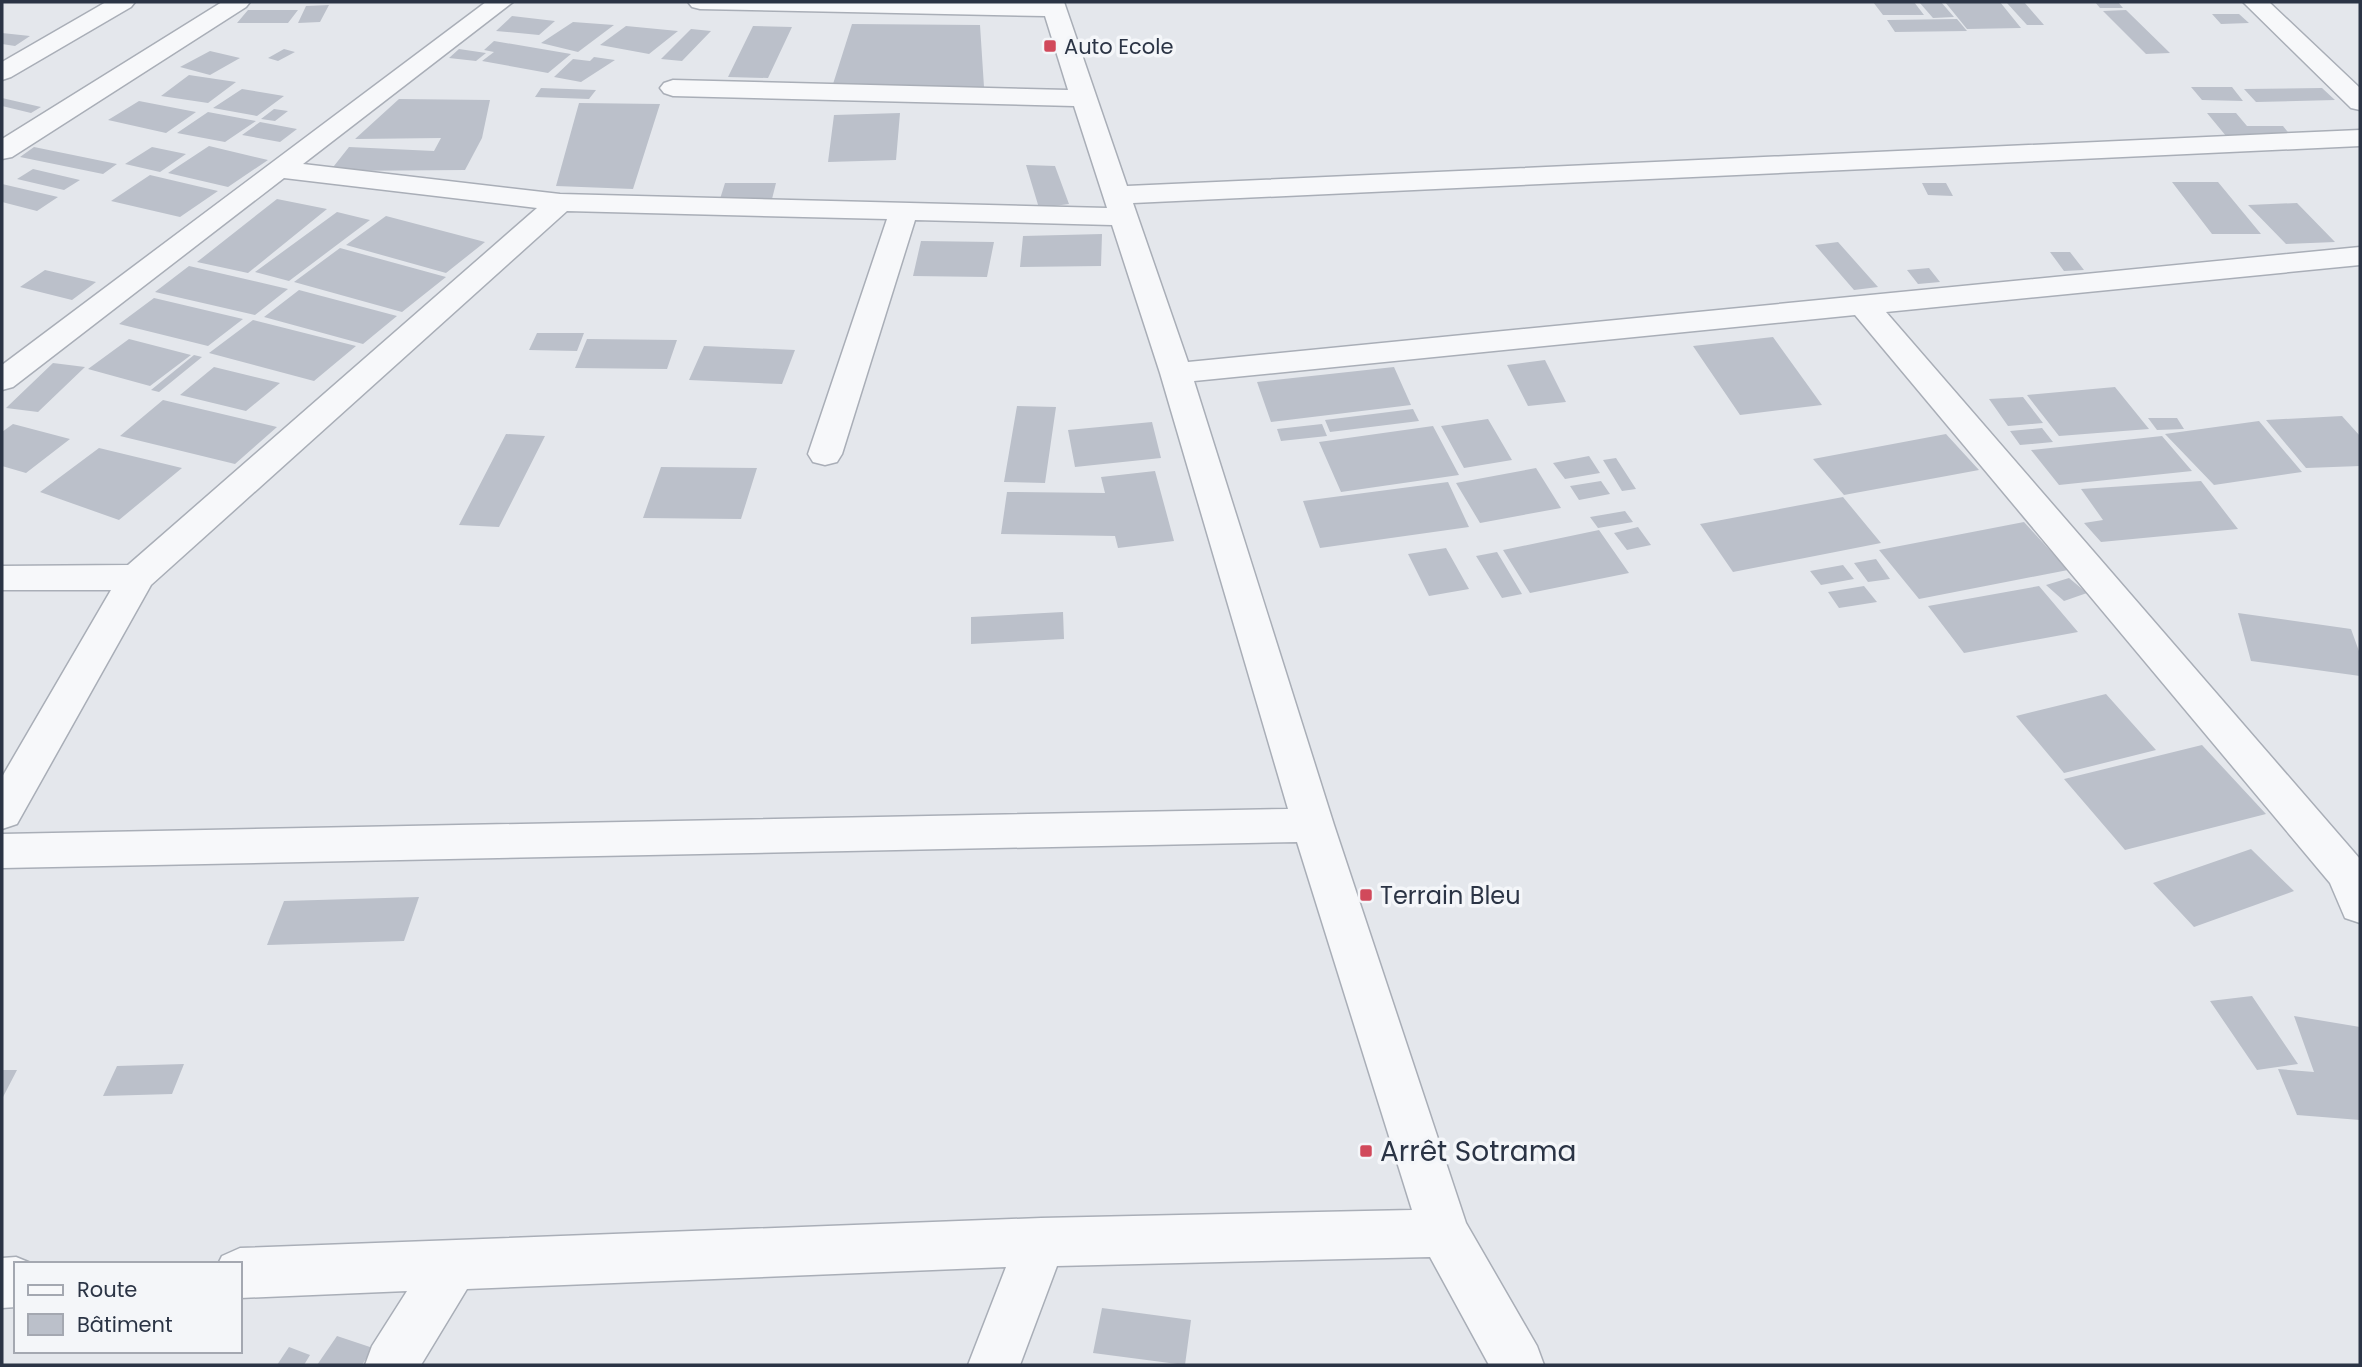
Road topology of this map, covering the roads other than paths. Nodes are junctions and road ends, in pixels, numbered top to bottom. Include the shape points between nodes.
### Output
1 (123, 2) edge
2 (238, 2) edge
3 (501, 2) edge
4 (700, 2) edge
5 (723, 2) edge
6 (2255, 2) edge
7 (1053, 5) edge
8 (2, 72) edge
9 (673, 88) dead end
10 (1084, 98) junction
11 (2360, 102) edge
12 (2360, 138) edge
13 (2, 151) edge
14 (278, 169) junction
15 (560, 202) junction
16 (1120, 206) junction
17 (904, 211) junction
18 (2360, 256) edge
19 (1863, 305) junction
20 (1176, 373) junction
21 (2, 380) edge
22 (825, 454) dead end
23 (137, 577) junction
24 (2, 578) edge
25 (2, 813) edge
26 (1312, 825) junction
27 (2, 850) edge
28 (2356, 883) edge
29 (1444, 1233) junction
30 (1041, 1242) junction
31 (453, 1265) junction
32 (242, 1273) edge
33 (391, 1365) edge
34 (994, 1365) edge
35 (1518, 1365) edge

1 - 8 street
2 - 13 street
3 - 14 street
4 - 5 street
5 - 7 street
6 - 11 street
7 - 10 street
9 - 10 street
10 - 16 street
12 - 16 street
14 - 15 street
14 - 21 street
15 - 17 street
15 - 23 street
16 - 17 street
16 - 20 street
17 - 22 street
18 - 19 street
19 - 20 street
19 - 28 street
20 - 26 street
23 - 24 street
23 - 25 street
26 - 27 street
26 - 29 street
29 - 30 street
29 - 35 street
30 - 31 street
30 - 34 street
31 - 32 street
31 - 33 street

